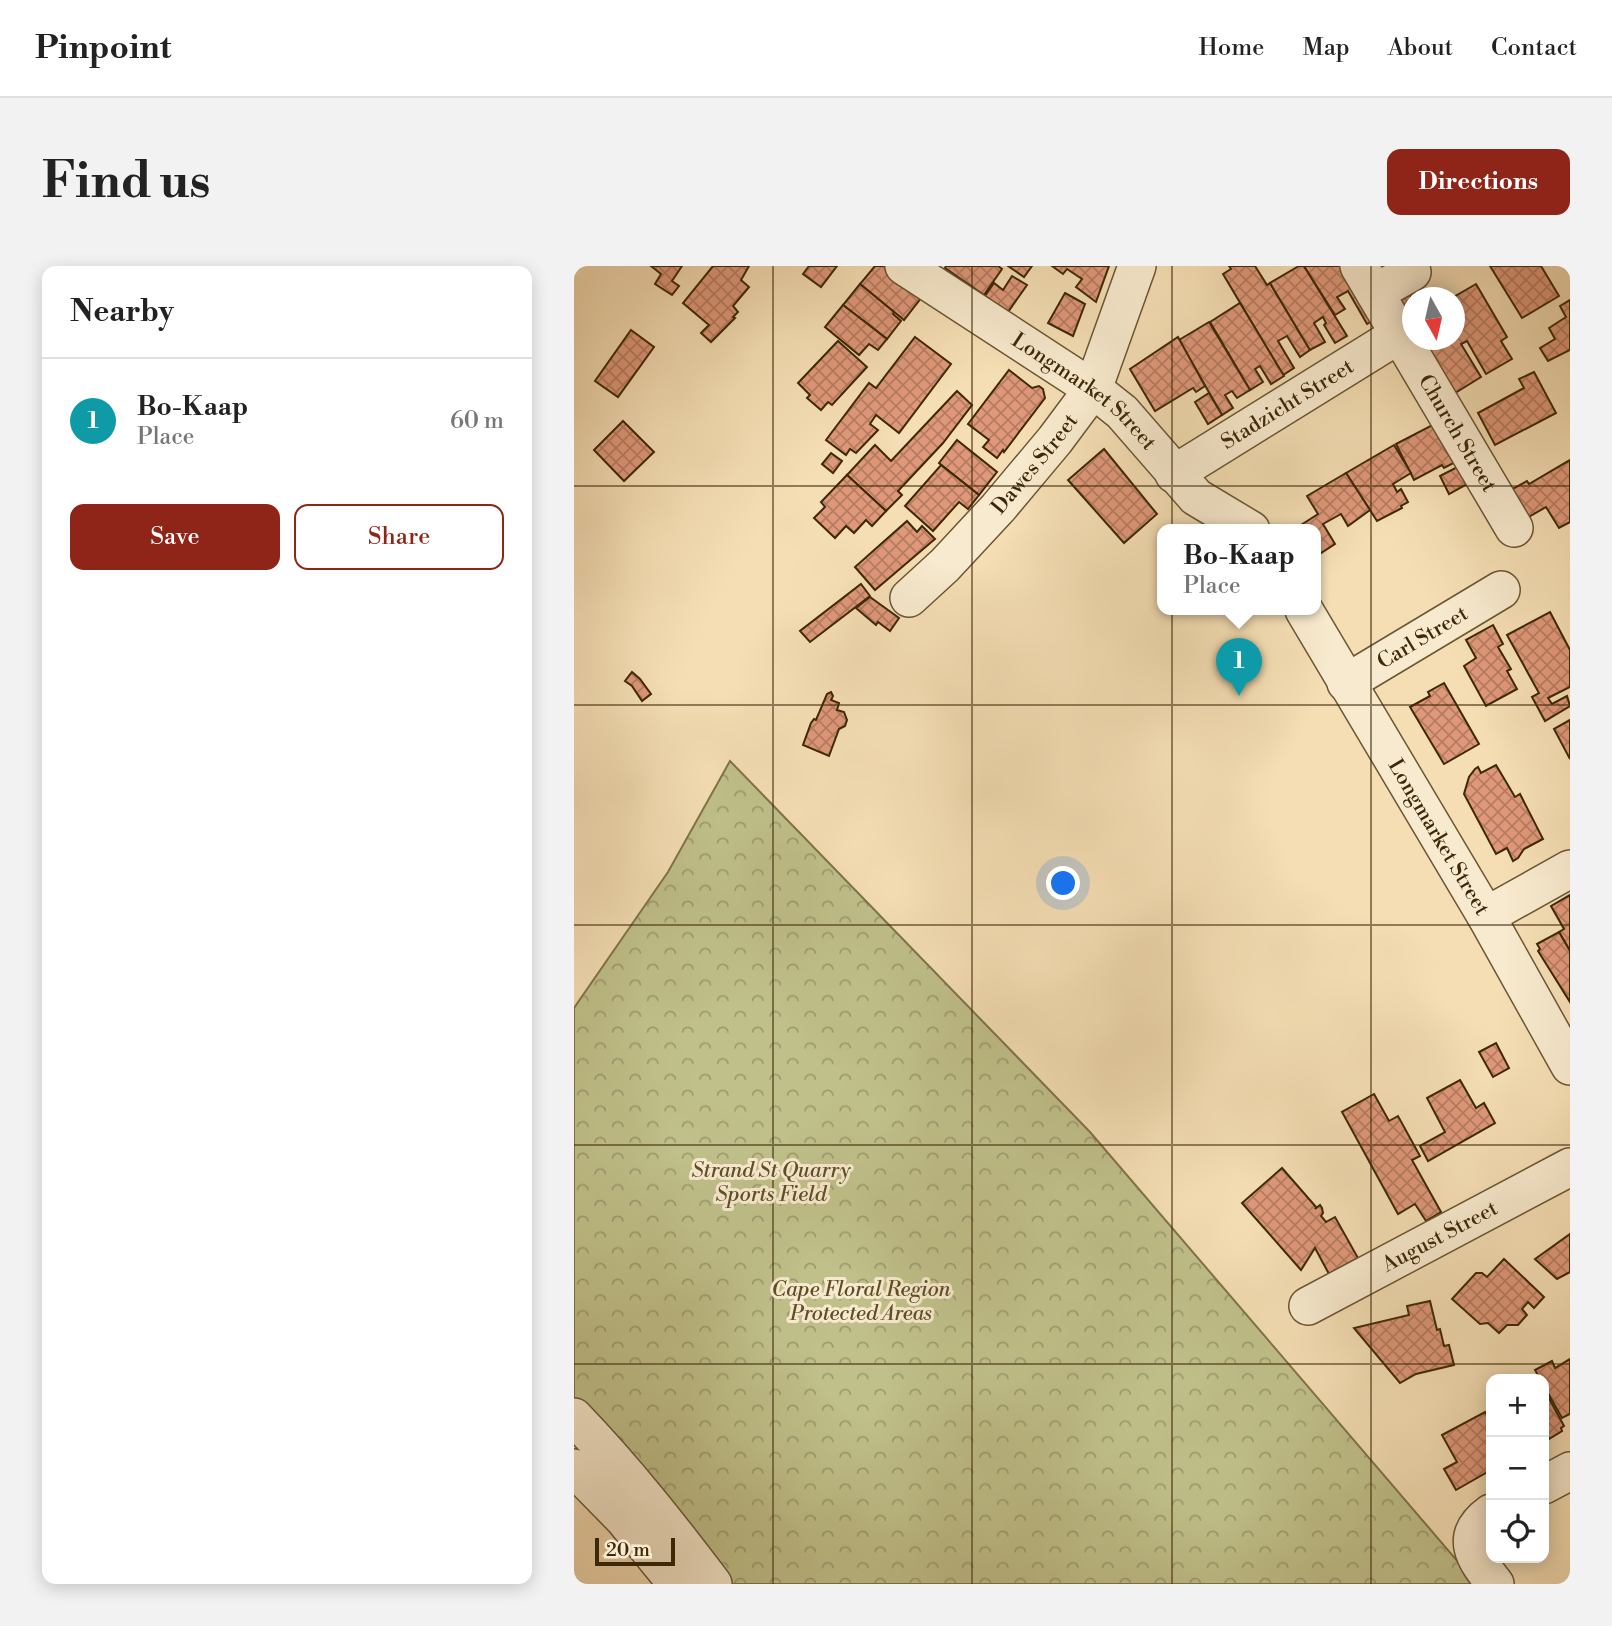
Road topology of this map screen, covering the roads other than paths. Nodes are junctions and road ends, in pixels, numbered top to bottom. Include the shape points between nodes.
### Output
1 (904, 266) edge
2 (1137, 266) edge
3 (1412, 272) dead end
4 (1367, 279) edge
5 (1400, 334) junction
6 (1093, 389) junction
7 (1174, 474) junction
8 (1241, 524) edge
9 (1514, 528) dead end
10 (1501, 590) dead end
11 (909, 598) dead end
12 (1307, 615) edge
13 (1346, 683) junction
14 (1570, 869) edge
15 (1486, 916) junction
16 (1570, 1066) edge
17 (1570, 1167) edge
18 (1308, 1306) dead end
19 (574, 1417) edge
20 (574, 1468) edge
21 (1570, 1471) edge
22 (1549, 1482) edge
23 (1486, 1517) edge
24 (677, 1584) edge
25 (713, 1584) edge
26 (1495, 1584) edge

1 - 6 street, Longmarket Street
2 - 6 street, Dawes Street
3 - 4 street
4 - 5 street, Church Street
5 - 7 street, Stadzicht Street
5 - 9 street, Church Street
6 - 7 street, Longmarket Street via 1122,412
6 - 11 street, Dawes Street via 998,508
7 - 8 street, Longmarket Street via 1196,497
10 - 13 street, Carl Street
12 - 13 street, Longmarket Street
13 - 15 street, Longmarket Street
14 - 15 street
15 - 16 street, Longmarket Street
17 - 18 street, August Street
19 - 25 street via 648,1500
20 - 24 street via 624,1519
21 - 22 street
23 - 26 street via 1479,1522 1472,1545 1476,1559

